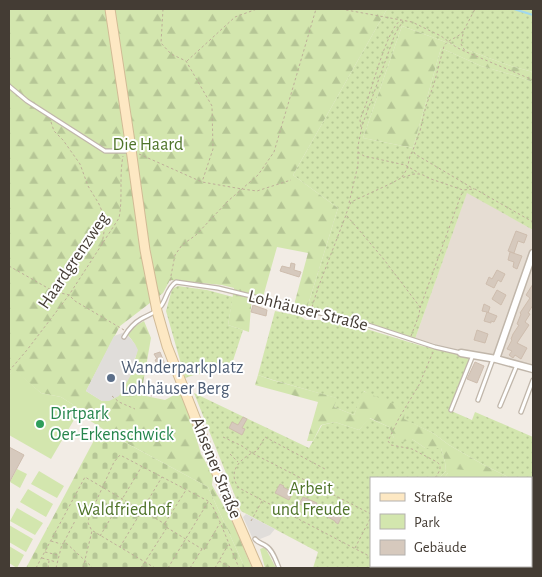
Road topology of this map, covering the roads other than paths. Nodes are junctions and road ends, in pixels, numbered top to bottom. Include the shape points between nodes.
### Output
1 (110, 9) edge
2 (9, 86) edge
3 (128, 151) junction
4 (533, 252) edge
5 (531, 263) edge
6 (157, 311) junction
7 (124, 337) dead end
8 (461, 353) joint
9 (473, 355) junction
10 (495, 358) junction
11 (517, 364) junction
12 (533, 368) edge
13 (533, 380) edge
14 (478, 400) dead end
15 (500, 406) dead end
16 (451, 410) dead end
17 (521, 412) dead end
18 (255, 539) dead end
19 (258, 568) edge
20 (279, 568) edge

1 - 3 main road, Ahsener Straße
2 - 3 lane via 47,115 105,151
3 - 6 main road, Ahsener Straße
4 - 5 street
5 - 10 street
6 - 7 lane via 139,320
6 - 8 lane, Lohhäuser Straße via 176,282 218,288 368,325
6 - 19 main road, Ahsener Straße via 167,346 212,462
8 - 9 street, Lohhäuser Straße
9 - 10 street, Lohhäuser Straße
9 - 16 lane
10 - 11 street, Lohhäuser Straße
10 - 14 lane
11 - 12 street, Lohhäuser Straße
11 - 15 lane
13 - 17 lane
18 - 20 lane via 270,549

